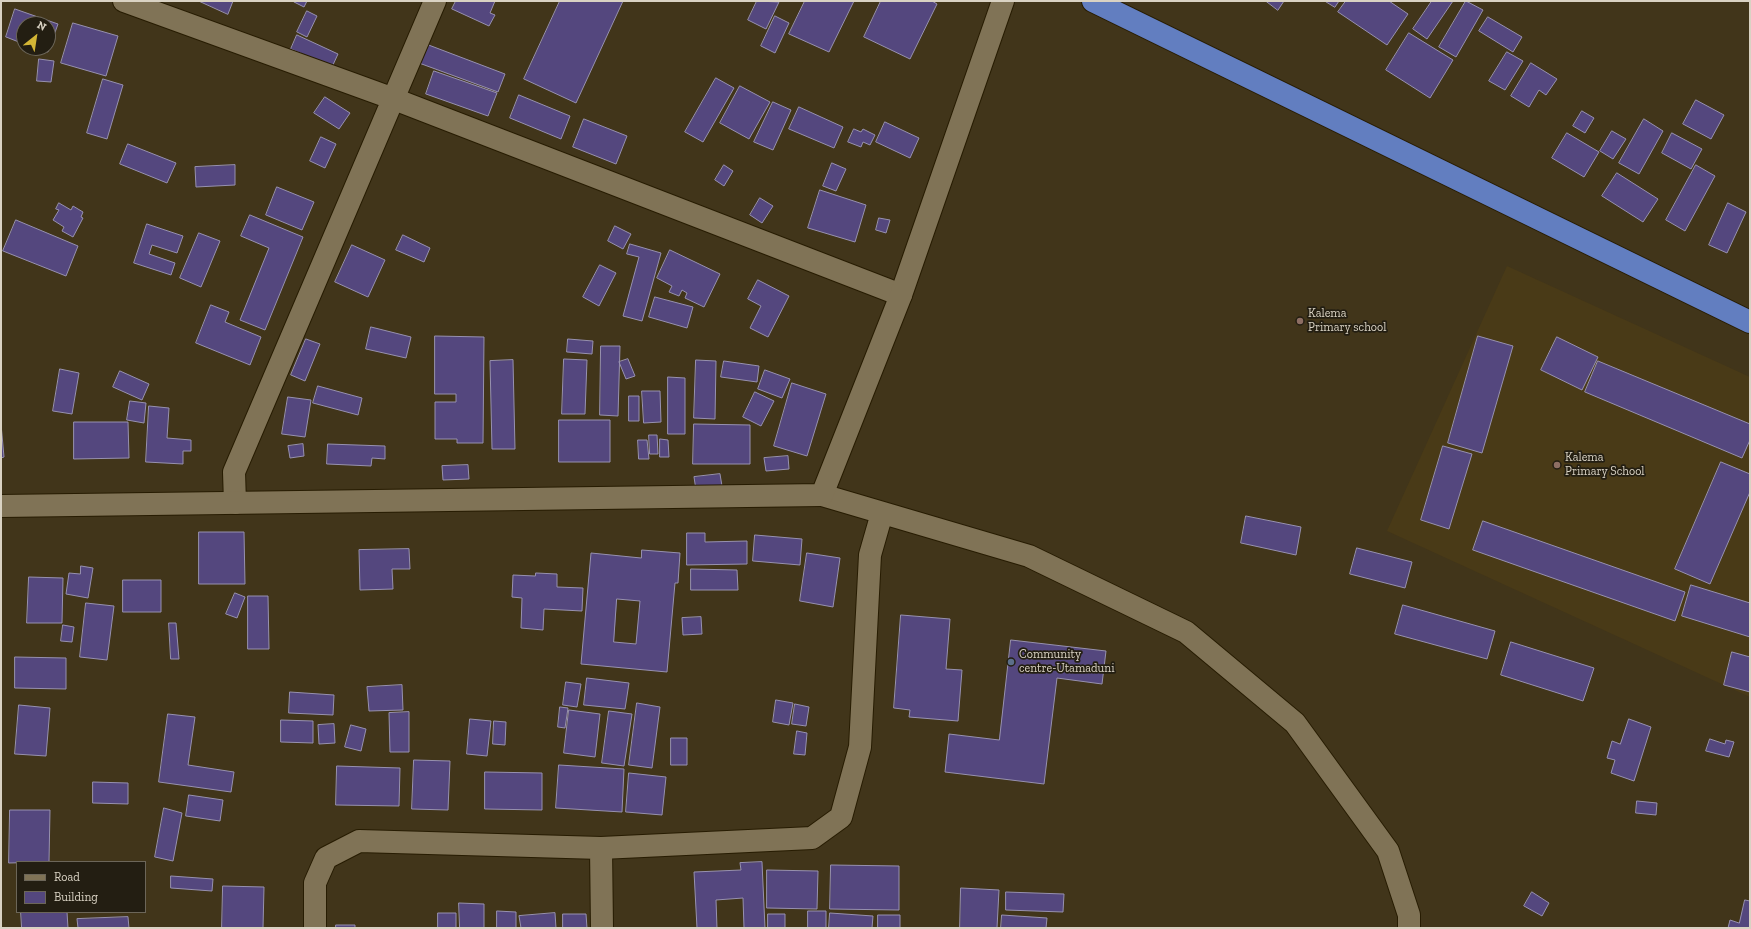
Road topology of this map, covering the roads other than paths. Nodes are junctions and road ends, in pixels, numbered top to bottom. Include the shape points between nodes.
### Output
1 (124, 1) edge
2 (435, 1) edge
3 (1003, 1) edge
4 (1105, 4) edge
5 (394, 99) junction
6 (901, 295) junction
7 (1750, 322) edge
8 (822, 495) junction
9 (234, 503) junction
10 (1, 506) edge
11 (882, 513) junction
12 (601, 848) junction
13 (315, 928) edge
14 (602, 928) edge
15 (1409, 928) edge

1 - 5 street
2 - 5 street
3 - 6 street
4 - 7 highway
5 - 6 street
5 - 9 street via 234,472
6 - 8 street
8 - 9 street
8 - 11 street
9 - 10 street
11 - 12 street via 870,555 860,747 841,817 812,838
11 - 15 street via 1029,556 1186,632 1294,723 1388,851 1409,915
12 - 13 street via 358,841 326,858 315,882
12 - 14 street

